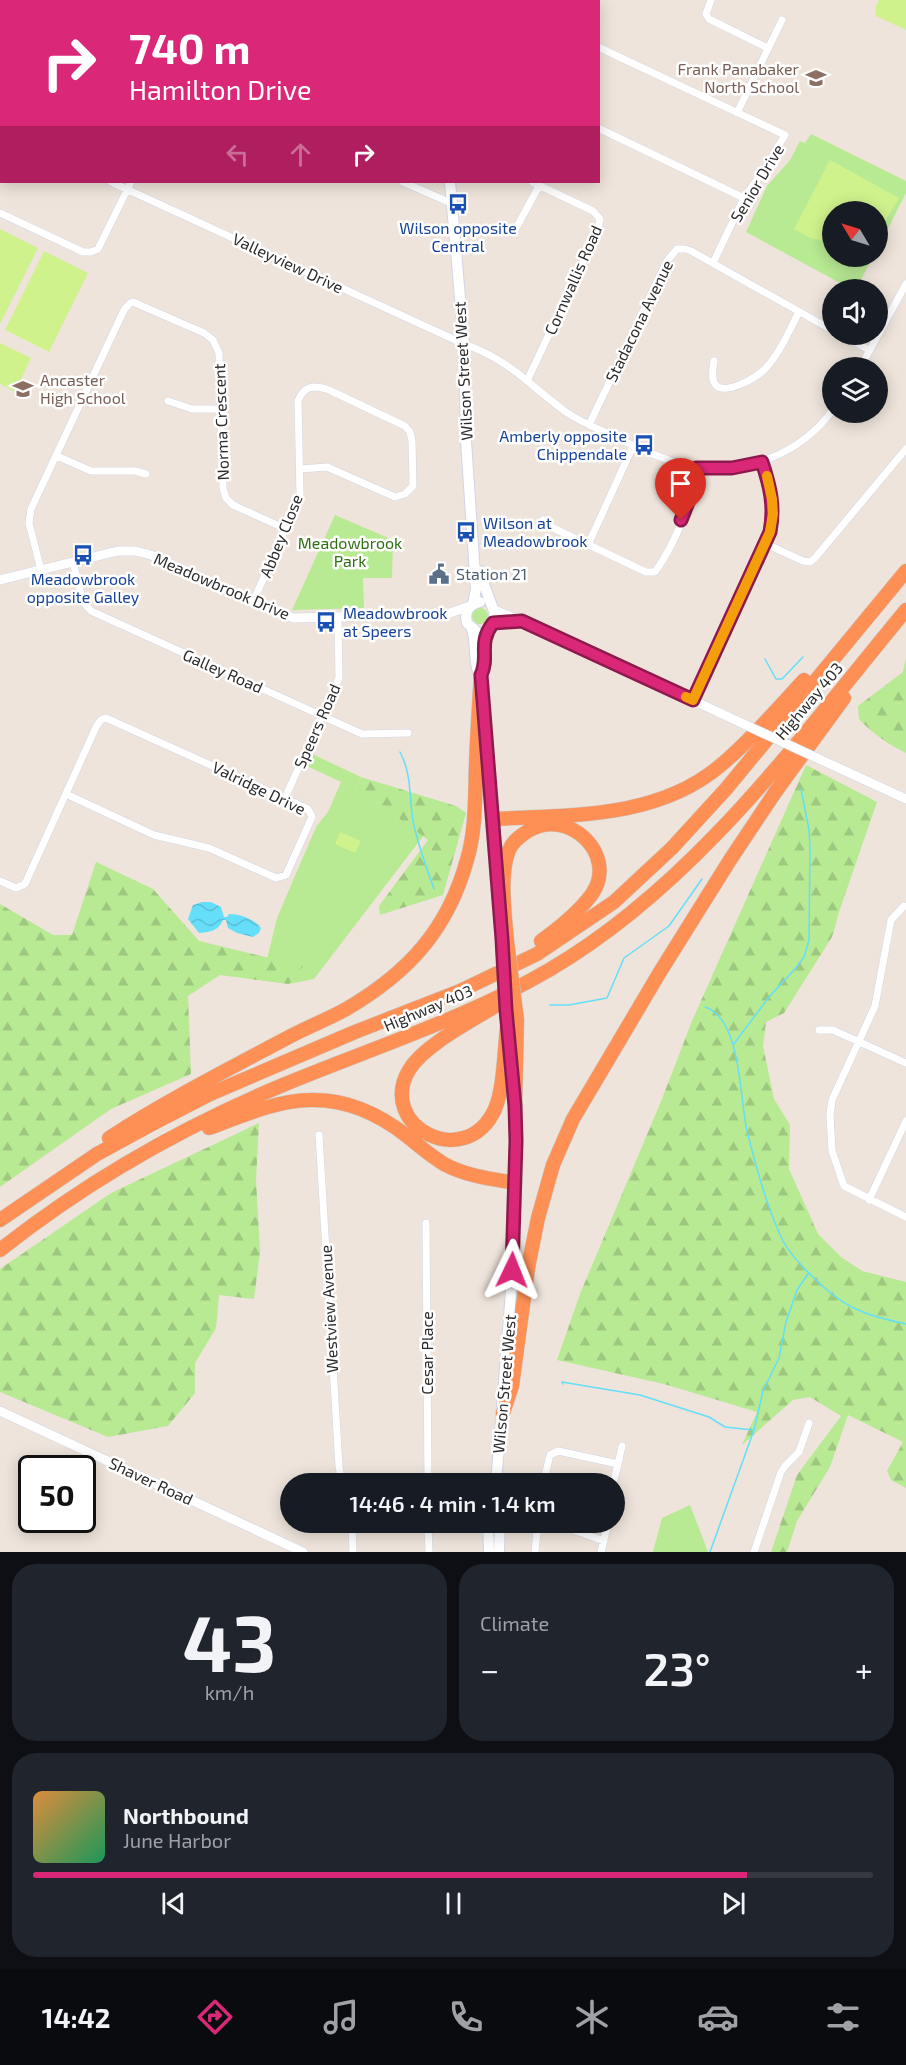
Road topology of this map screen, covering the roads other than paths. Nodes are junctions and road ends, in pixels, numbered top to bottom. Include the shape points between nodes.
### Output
1 (711, 0) edge
2 (782, 20) dead end
3 (600, 48) edge
4 (768, 48) junction
5 (737, 113) junction
6 (600, 129) edge
7 (113, 183) edge
8 (131, 183) edge
9 (405, 183) edge
10 (450, 183) edge
11 (534, 183) edge
12 (539, 186) junction
13 (128, 189) junction
14 (744, 198) junction
15 (451, 203) junction
16 (0, 213) edge
17 (514, 232) dead end
18 (713, 263) junction
19 (906, 284) edge
20 (799, 312) junction
21 (822, 325) edge
22 (464, 344) junction
23 (860, 345) edge
24 (869, 350) junction
25 (866, 357) edge
26 (714, 361) dead end
27 (528, 380) junction
28 (168, 401) dead end
29 (222, 409) junction
30 (822, 423) edge
31 (589, 424) junction
32 (633, 446) junction
33 (906, 449) edge
34 (57, 456) junction
35 (762, 462) junction
36 (697, 468) junction
37 (301, 469) junction
38 (146, 474) dead end
39 (543, 520) dead end
40 (286, 529) junction
41 (766, 544) junction
42 (588, 545) junction
43 (475, 561) junction
44 (73, 562) junction
45 (41, 570) junction
46 (906, 570) edge
47 (0, 580) edge
48 (254, 602) junction
49 (471, 605) junction
50 (492, 608) junction
51 (875, 608) junction
52 (903, 613) edge
53 (447, 614) junction
54 (338, 617) junction
55 (519, 621) junction
56 (470, 626) junction
57 (492, 626) junction
58 (481, 675) junction
59 (693, 700) junction
60 (322, 717) junction
61 (408, 733) dead end
62 (66, 794) junction
63 (285, 798) junction
64 (906, 799) edge
65 (493, 819) junction
66 (0, 881) edge
67 (904, 906) dead end
68 (505, 940) junction
69 (549, 970) junction
70 (512, 1024) junction
71 (819, 1030) dead end
72 (355, 1032) junction
73 (859, 1041) junction
74 (906, 1063) edge
75 (515, 1106) joint
76 (906, 1121) edge
77 (319, 1135) dead end
78 (515, 1183) junction
79 (869, 1200) junction
80 (5, 1215) edge
81 (906, 1217) edge
82 (36, 1222) junction
83 (426, 1223) dead end
84 (0, 1250) edge
85 (0, 1411) edge
86 (503, 1413) junction
87 (809, 1423) dead end
88 (622, 1446) dead end
89 (618, 1464) junction
90 (340, 1473) edge
91 (428, 1473) edge
92 (497, 1473) edge
93 (546, 1473) edge
94 (616, 1473) edge
95 (352, 1533) edge
96 (428, 1533) edge
97 (488, 1533) edge
98 (500, 1533) edge
99 (537, 1533) edge
100 (583, 1533) edge
101 (606, 1533) edge
102 (604, 1540) junction
103 (303, 1552) edge
104 (353, 1552) edge
105 (429, 1552) edge
106 (489, 1552) edge
107 (499, 1552) edge
108 (535, 1552) edge
109 (601, 1552) edge
110 (754, 1552) edge

1 - 4 street via 706,14 709,19
2 - 4 street
3 - 5 street
4 - 5 street
5 - 14 street, Senior Drive via 785,135
6 - 14 street
7 - 13 street, Valleyview Drive
8 - 13 street
9 - 15 street
10 - 15 main road, Wilson Street West
11 - 12 street, Cornwallis Road
12 - 17 street
12 - 27 street, Cornwallis Road via 593,211 600,219
13 - 16 street via 98,249 91,252 83,252
13 - 22 street, Valleyview Drive
14 - 18 street, Senior Drive
15 - 22 main road, Wilson Street West
18 - 20 street, Stadacona Avenue
18 - 31 street, Stadacona Avenue via 685,249 672,254
19 - 24 street
20 - 21 street, Stadacona Avenue
20 - 26 street via 774,358 753,379 720,388 713,377
22 - 27 street, Valleyview Drive via 482,350
22 - 43 main road, Wilson Street West
23 - 24 street
24 - 25 street
27 - 31 street, Valleyview Drive via 566,412
28 - 29 street via 192,409
29 - 34 street, Norma Crescent via 219,353 213,340 137,302 130,303
29 - 40 street, Norma Crescent via 226,498 232,505
30 - 35 street, Valleyview Drive via 795,446
31 - 32 street, Valleyview Drive
32 - 36 street, Valleyview Drive
32 - 42 street
33 - 41 street via 810,562
34 - 38 street via 91,471
34 - 45 street, Norma Crescent via 29,516
35 - 36 street, Valleyview Drive via 732,468
35 - 41 street via 773,514
36 - 42 street via 688,504 655,572 646,572
37 - 37 street, Abbey Close via 297,401 308,388 329,390 405,426 410,432 414,475 413,486 405,494 395,496 327,467
37 - 40 street, Abbey Close via 300,495
39 - 42 street
40 - 48 street, Abbey Close
41 - 59 street
43 - 49 main road, Wilson Street West via 476,589
43 - 50 main road, Wilson Street West
44 - 45 street, Meadowbrook Drive
44 - 48 street, Meadowbrook Drive via 118,551 140,552
44 - 60 street, Galley Road via 83,602 91,611
45 - 47 street, Meadowbrook Drive
46 - 51 highway
48 - 54 street, Meadowbrook Drive via 294,618
49 - 50 main road via 482,602
49 - 53 street, Meadowbrook Drive
49 - 56 main road via 466,614
50 - 55 street
50 - 57 main road
51 - 65 highway via 728,759 691,786 656,801 614,812
51 - 72 highway, Highway 403 via 726,789 672,848 614,902 537,954 460,991
52 - 69 highway, Highway 403 via 749,799 691,862 620,922
52 - 86 highway via 730,860 573,1119 553,1165 538,1218 512,1386
53 - 54 street, Meadowbrook Drive
53 - 56 street, Meadowbrook Drive
54 - 60 street, Speers Road via 340,674
55 - 57 street
55 - 59 street
56 - 57 main road via 481,631
56 - 58 main road
57 - 58 main road via 483,644
58 - 65 main road
58 - 80 highway via 474,823 468,858 445,918 429,942 380,988 154,1108 71,1163
59 - 64 street, bridge
60 - 61 street, Galley Road via 363,734
60 - 63 street, Speers Road
62 - 63 street, Valridge Drive via 97,725 106,718
62 - 63 street, Valridge Drive via 154,836 209,848 280,879 290,868 312,817 308,808
62 - 66 street, Valridge Drive via 25,884 16,888
65 - 68 main road
67 - 73 street via 891,920 875,1006
68 - 70 highway, bridge
68 - 72 highway via 504,881 509,849 532,828 560,823 572,829 593,846 598,859 599,878 577,911 531,949
69 - 70 highway via 418,1059 403,1087 402,1104 421,1131 447,1141 480,1130 496,1107
69 - 82 highway, Highway 403 via 465,1012 282,1085 188,1129 105,1175
70 - 75 highway
71 - 73 street via 832,1030
72 - 80 highway, Highway 403 via 210,1094 152,1124
73 - 74 street
73 - 79 street via 832,1100 832,1151 844,1186
75 - 78 main road, Wilson Street West
76 - 79 street
77 - 90 street, Westview Avenue
78 - 82 highway via 465,1174 369,1111 310,1100 247,1114 197,1132
78 - 86 main road, Wilson Street West
79 - 81 street
82 - 84 highway, Highway 403
83 - 91 street, Cesar Place
85 - 103 street, Shaver Road
86 - 92 main road, Wilson Street West
87 - 110 street via 800,1452 781,1472
88 - 89 street
89 - 93 street via 555,1451 550,1455
89 - 94 street
95 - 104 street
96 - 105 street
97 - 106 main road
98 - 107 main road
99 - 108 street
100 - 102 street
101 - 102 street
102 - 109 street

